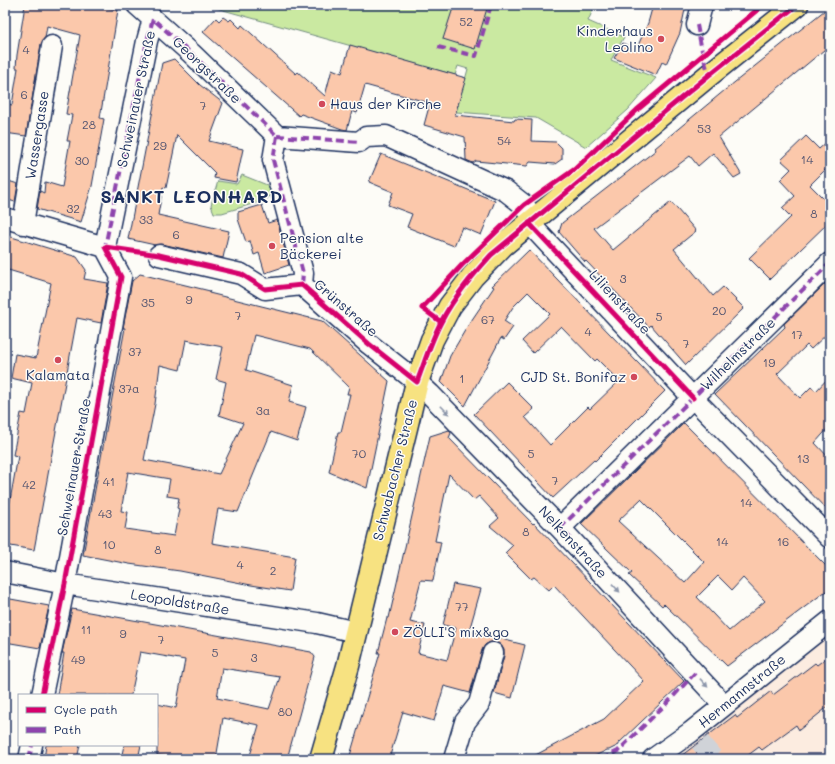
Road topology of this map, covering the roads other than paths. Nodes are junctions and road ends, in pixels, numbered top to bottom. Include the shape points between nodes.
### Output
1 (137, 5) edge
2 (702, 5) edge
3 (798, 5) edge
4 (153, 19) junction
5 (697, 25) dead end
6 (52, 46) dead end
7 (276, 136) junction
8 (14, 221) edge
9 (532, 221) junction
10 (105, 247) junction
11 (159, 256) dead end
12 (830, 264) edge
13 (302, 285) junction
14 (418, 382) junction
15 (693, 398) junction
16 (560, 528) junction
17 (830, 538) edge
18 (5, 572) edge
19 (65, 584) junction
20 (830, 621) edge
21 (356, 632) junction
22 (493, 653) dead end
23 (42, 694) edge
24 (724, 705) junction
25 (32, 746) edge
26 (29, 759) edge
27 (321, 759) edge
28 (454, 759) edge
29 (653, 759) edge

1 - 4 street, Georgstraße
2 - 5 street
3 - 9 main road, Schwabacher Straße
4 - 7 street, Georgstraße
4 - 10 street, Schweinauer Straße
6 - 8 street, Wassergasse
7 - 9 street, Lilienstraße via 359,142 366,137 386,136 506,191 524,204
7 - 13 street via 273,160 303,272
8 - 10 street
9 - 14 main road, Schwabacher Straße via 491,255 454,301 432,340
9 - 15 street, Lilienstraße
10 - 19 street, Schweinauer Straße via 121,277
11 - 13 street, Grünstraße via 242,274 265,289
12 - 15 street, Wilhelmstraße
13 - 14 street, Grünstraße via 369,344
14 -> 16 street, Nelkenstraße
14 - 21 main road, Schwabacher Straße
15 - 16 street, Wilhelmstraße
15 - 17 street, Lilienstraße
16 -> 24 street, Nelkenstraße
18 - 19 street, Leopoldstraße
19 - 21 street, Leopoldstraße via 317,623
19 - 23 street, Schweinauer Straße
20 - 24 street, Hermannstraße
21 - 27 main road, Schwabacher Straße
22 - 28 street via 479,704 465,722
24 - 29 street, Hermannstraße via 696,737
25 - 26 street

